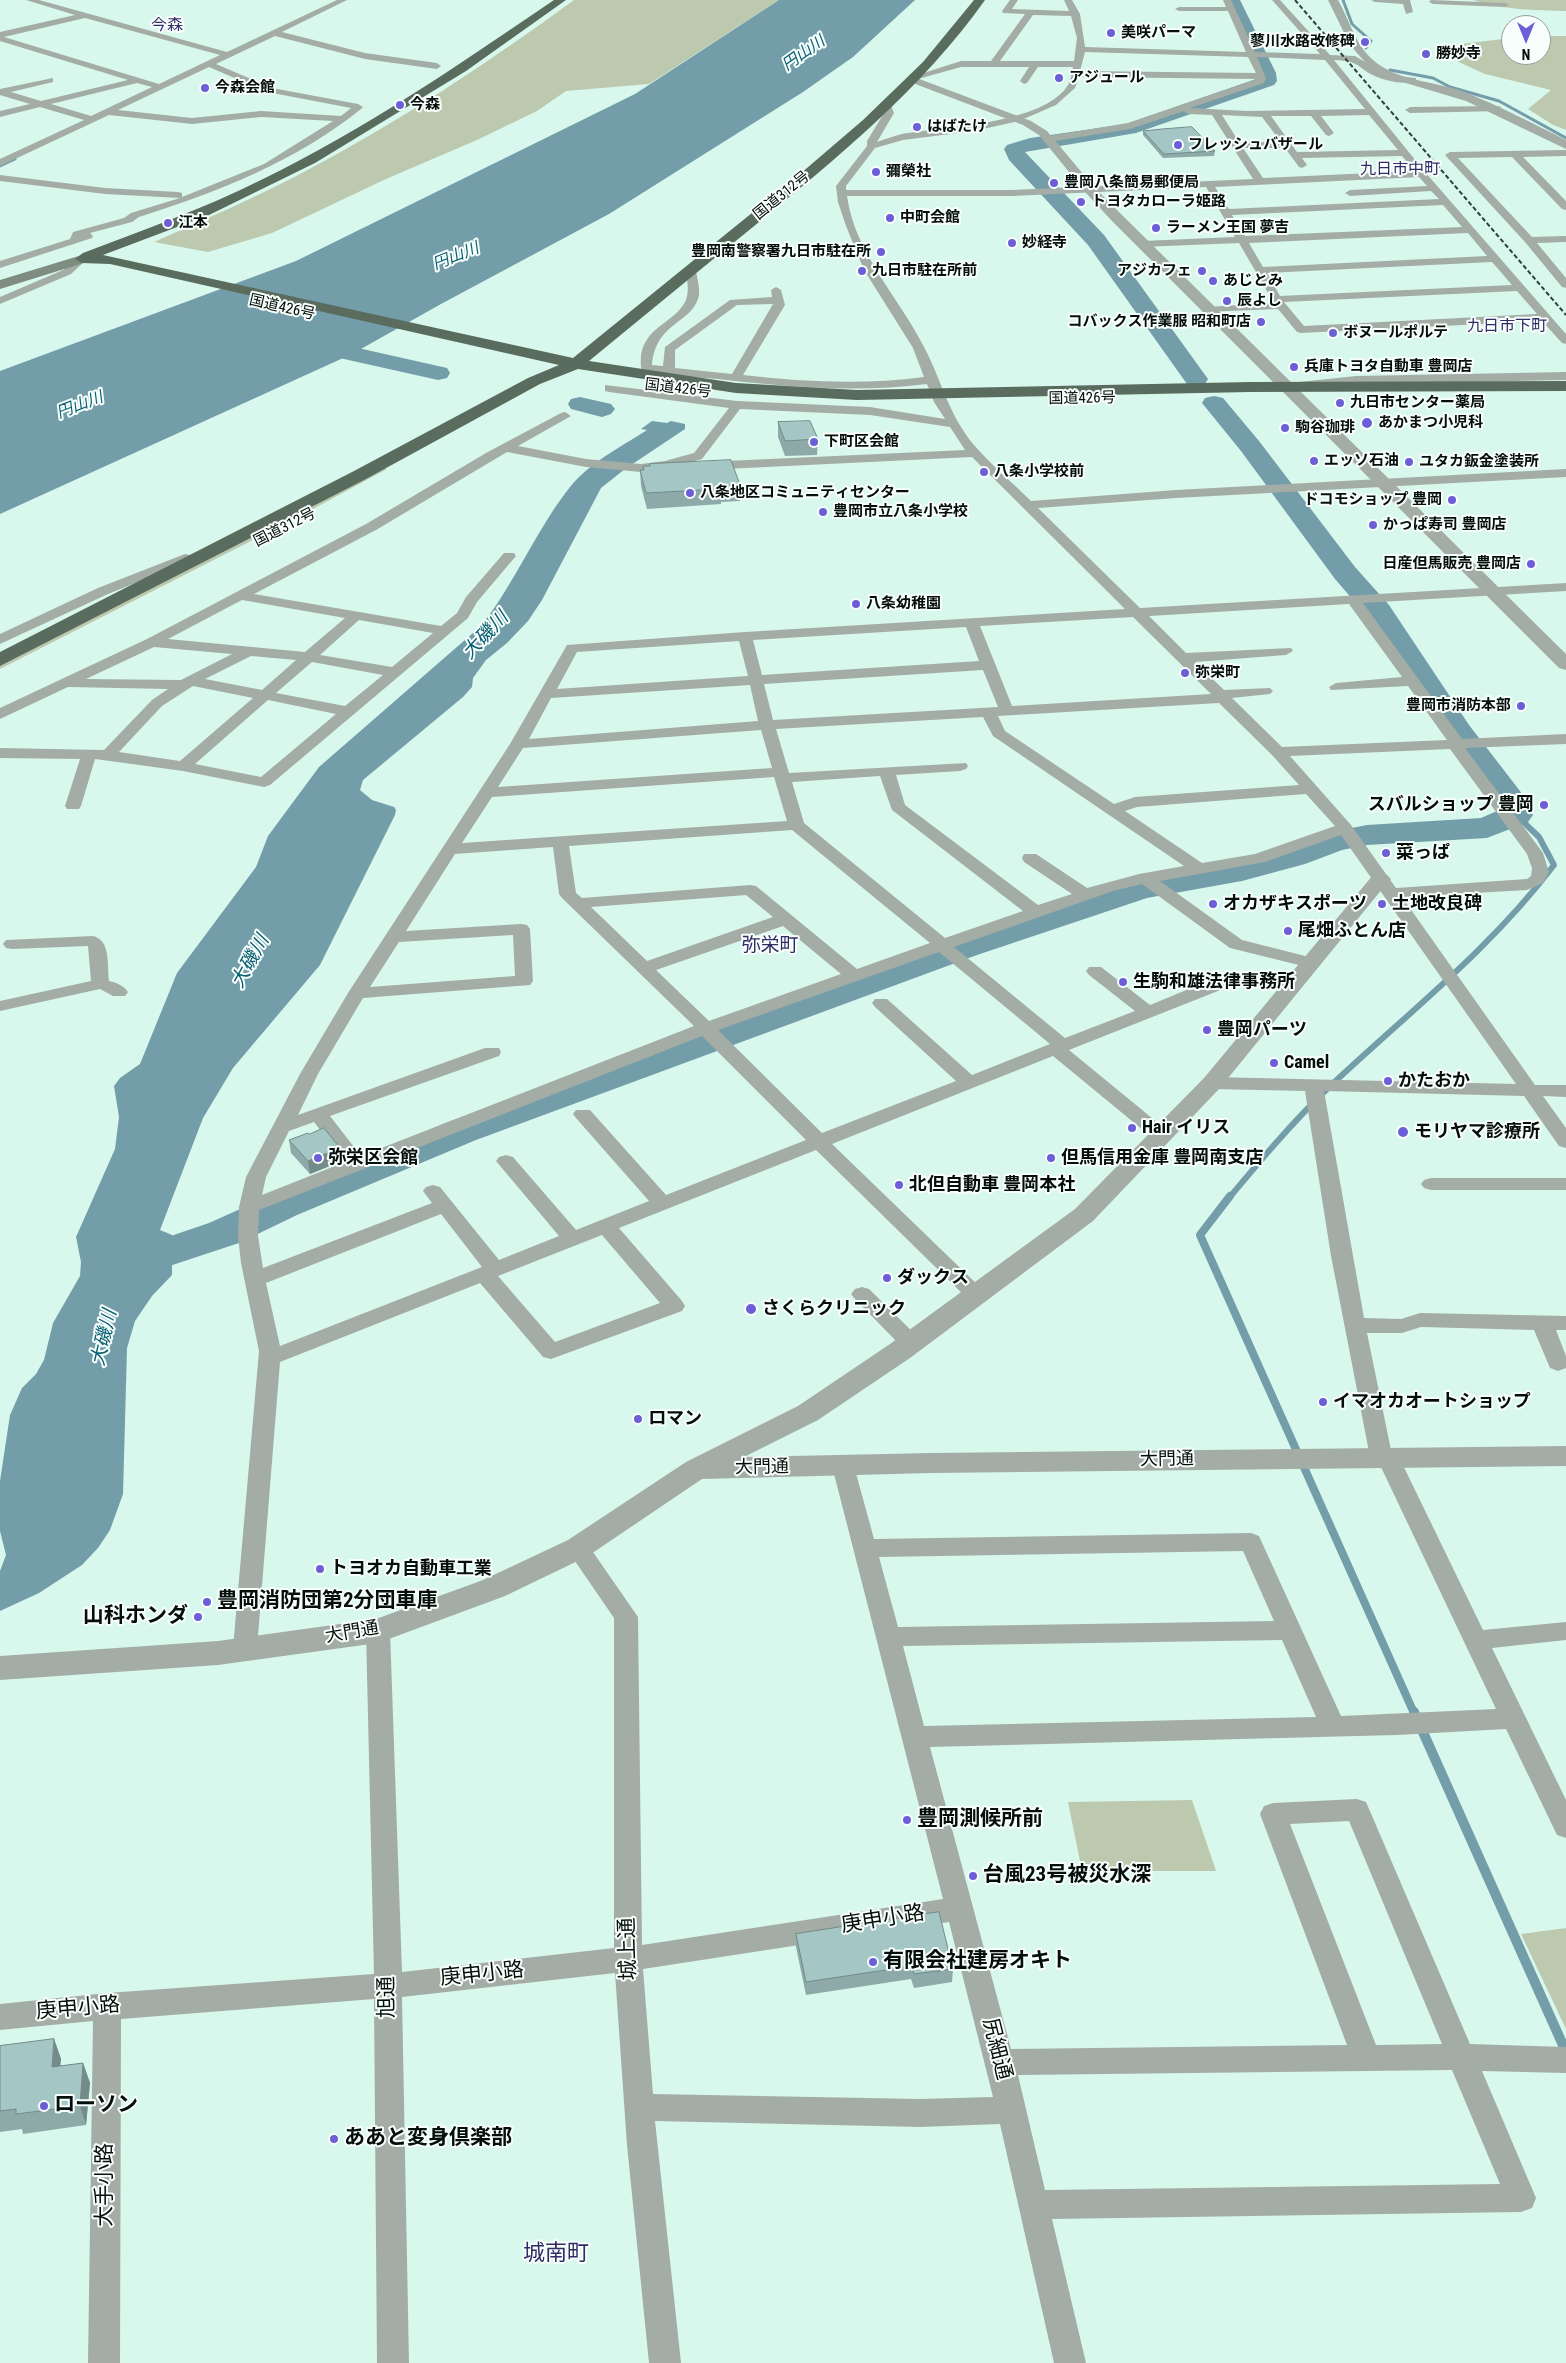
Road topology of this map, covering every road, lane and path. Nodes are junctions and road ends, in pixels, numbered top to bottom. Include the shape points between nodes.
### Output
1 (30, 0) edge
2 (343, 0) edge
3 (561, 0) edge
4 (980, 0) edge
5 (1014, 0) edge
6 (1068, 0) edge
7 (1227, 0) edge
8 (1276, 0) edge
9 (1333, 0) edge
10 (1375, 0) edge
11 (1433, 1) edge
12 (1487, 2) edge
13 (1505, 5) dead end
14 (1179, 9) dead end
15 (1230, 9) junction
16 (1409, 12) dead end
17 (1435, 12) dead end
18 (1030, 13) junction
19 (1076, 14) junction
20 (84, 16) junction
21 (274, 33) junction
22 (0, 36) edge
23 (1080, 49) junction
24 (228, 55) junction
25 (1255, 55) junction
26 (1328, 58) junction
27 (209, 64) junction
28 (989, 64) junction
29 (1035, 64) junction
30 (1079, 64) junction
31 (437, 66) dead end
32 (1076, 74) junction
33 (1261, 76) junction
34 (975, 77) dead end
35 (916, 78) junction
36 (50, 80) dead end
37 (138, 80) junction
38 (1413, 80) junction
39 (1024, 81) dead end
40 (160, 87) junction
41 (0, 92) edge
42 (40, 104) junction
43 (888, 105) junction
44 (358, 107) junction
45 (1498, 109) junction
46 (1181, 110) junction
47 (1410, 110) dead end
48 (106, 112) junction
49 (1215, 112) junction
50 (1370, 112) junction
51 (1314, 113) junction
52 (0, 114) edge
53 (1265, 114) junction
54 (91, 119) junction
55 (344, 119) junction
56 (1016, 119) junction
57 (1329, 133) dead end
58 (1051, 141) junction
59 (336, 144) junction
60 (1236, 145) junction
61 (1287, 145) junction
62 (1566, 145) edge
63 (872, 146) junction
64 (0, 150) edge
65 (1404, 153) junction
66 (1566, 153) edge
67 (1516, 154) junction
68 (16, 155) junction
69 (1294, 155) junction
70 (0, 163) edge
71 (1422, 174) junction
72 (0, 178) edge
73 (1260, 182) junction
74 (1209, 184) junction
75 (1313, 185) junction
76 (1435, 188) junction
77 (1090, 190) junction
78 (842, 192) junction
79 (1350, 193) dead end
80 (198, 195) junction
81 (237, 195) junction
82 (1447, 202) junction
83 (1566, 207) edge
84 (1327, 208) junction
85 (1225, 212) junction
86 (1470, 230) junction
87 (75, 239) junction
88 (1566, 239) edge
89 (1529, 240) junction
90 (1242, 241) junction
91 (1142, 244) junction
92 (1494, 259) junction
93 (96, 262) junction
94 (0, 265) edge
95 (1261, 270) junction
96 (691, 271) junction
97 (0, 285) edge
98 (1566, 285) edge
99 (775, 288) dead end
100 (1520, 288) junction
101 (779, 300) junction
102 (0, 301) edge
103 (1279, 303) junction
104 (1207, 310) junction
105 (1545, 317) junction
106 (1566, 341) edge
107 (570, 367) junction
108 (669, 371) junction
109 (1566, 376) edge
110 (735, 378) junction
111 (636, 379) junction
112 (1566, 386) edge
113 (609, 388) dead end
114 (1288, 388) junction
115 (935, 392) junction
116 (737, 405) junction
117 (565, 416) dead end
118 (954, 424) junction
119 (507, 448) junction
120 (972, 450) junction
121 (696, 466) edge
122 (1566, 473) edge
123 (1383, 484) junction
124 (1027, 505) junction
125 (509, 556) dead end
126 (185, 558) dead end
127 (1566, 587) edge
128 (1491, 592) junction
129 (242, 596) junction
130 (1354, 601) junction
131 (1137, 614) junction
132 (357, 615) junction
133 (971, 623) junction
134 (445, 631) junction
135 (745, 636) junction
136 (0, 640) edge
137 (152, 642) junction
138 (250, 650) junction
139 (1286, 651) dead end
140 (308, 657) junction
141 (1182, 658) junction
142 (0, 660) edge
143 (1566, 664) edge
144 (988, 665) junction
145 (0, 672) edge
146 (394, 672) junction
147 (756, 680) junction
148 (1412, 681) junction
149 (65, 683) junction
150 (186, 683) junction
151 (1336, 686) dead end
152 (1265, 691) dead end
153 (546, 694) junction
154 (266, 695) junction
155 (1221, 696) junction
156 (346, 711) junction
157 (1007, 711) junction
158 (989, 712) junction
159 (0, 714) edge
160 (767, 725) junction
161 (1566, 739) edge
162 (518, 744) junction
163 (1456, 744) junction
164 (1278, 752) junction
165 (0, 753) edge
166 (108, 755) junction
167 (89, 756) junction
168 (183, 766) junction
169 (960, 766) dead end
170 (888, 772) junction
171 (782, 775) junction
172 (1311, 789) junction
173 (486, 793) junction
174 (73, 806) dead end
175 (1113, 810) junction
176 (796, 825) junction
177 (1345, 828) junction
178 (560, 841) junction
179 (451, 849) junction
180 (1030, 858) dead end
181 (1198, 869) junction
182 (1153, 883) junction
183 (1385, 886) junction
184 (1085, 895) junction
185 (578, 903) junction
186 (1036, 912) junction
187 (785, 919) junction
188 (394, 937) junction
189 (12, 944) dead end
190 (947, 949) junction
191 (1311, 963) junction
192 (645, 968) junction
193 (1095, 971) dead end
194 (854, 976) junction
195 (100, 984) junction
196 (1291, 988) junction
197 (119, 992) dead end
198 (357, 992) junction
199 (881, 1003) dead end
200 (0, 1006) edge
201 (1148, 1012) junction
202 (711, 1034) junction
203 (1059, 1048) junction
204 (492, 1052) dead end
205 (970, 1083) junction
206 (1212, 1083) junction
207 (1313, 1084) junction
208 (1529, 1091) junction
209 (1566, 1091) edge
210 (318, 1114) junction
211 (583, 1114) dead end
212 (282, 1127) junction
213 (1162, 1136) junction
214 (820, 1142) junction
215 (1566, 1142) edge
216 (506, 1161) dead end
217 (358, 1164) junction
218 (1430, 1184) dead end
219 (1566, 1184) edge
220 (663, 1204) junction
221 (249, 1207) junction
222 (606, 1226) junction
223 (573, 1239) junction
224 (489, 1271) junction
225 (255, 1279) junction
226 (862, 1294) dead end
227 (976, 1295) junction
228 (1542, 1322) junction
229 (1566, 1323) edge
230 (1355, 1325) junction
231 (911, 1343) junction
232 (270, 1358) junction
233 (1558, 1363) dead end
234 (1566, 1456) edge
235 (1385, 1457) junction
236 (843, 1466) junction
237 (696, 1469) junction
238 (578, 1548) junction
239 (864, 1548) junction
240 (1290, 1630) junction
241 (378, 1631) junction
242 (1566, 1631) edge
243 (888, 1636) junction
244 (1475, 1640) junction
245 (245, 1648) junction
246 (0, 1668) edge
247 (1513, 1718) junction
248 (1333, 1726) junction
249 (914, 1737) junction
250 (1566, 1827) edge
251 (961, 1908) junction
252 (628, 1959) junction
253 (388, 1986) junction
254 (107, 2006) junction
255 (0, 2017) edge
256 (1366, 2057) junction
257 (1463, 2057) junction
258 (1566, 2060) edge
259 (1000, 2062) junction
260 (639, 2108) junction
261 (1011, 2110) junction
262 (1033, 2205) junction
263 (104, 2363) edge
264 (393, 2363) edge
265 (665, 2363) edge
266 (1070, 2363) edge

1 - 20 street
2 - 21 street
3 - 59 highway via 462,68
4 - 35 highway, 国道312号
5 - 18 street via 1006,11
6 - 19 street
7 - 15 street
8 - 26 street
9 - 38 street via 1345,28 1376,68
10 - 16 street via 1407,2
11 - 12 street
11 - 17 street
12 - 13 street
14 - 15 street
15 - 25 street
18 - 19 street
18 - 28 street
19 - 23 street
20 - 22 street
20 - 24 street
21 - 24 street
21 - 31 street via 364,56
22 - 37 street
23 - 25 street
23 - 30 street
24 - 27 street
25 - 26 street
25 - 33 street
26 - 38 street via 1356,59 1374,73
26 - 50 street
27 - 40 street
27 - 44 street via 270,90
28 - 29 street
28 - 34 street
28 - 35 street via 954,65
29 - 30 street
29 - 39 street
30 - 32 street
32 - 33 street
32 - 56 street via 1072,86 1053,103
33 - 46 street via 1260,81 1252,85
35 - 43 highway, 国道312号
35 - 56 street
36 - 41 street
37 - 40 street
37 - 42 street
38 - 45 street
40 - 48 street
41 - 42 street
42 - 52 street
42 - 54 street
43 - 63 street via 889,113
43 - 96 highway, 国道312号
44 - 55 street
44 - 59 street via 367,108 332,141
45 - 47 street
45 - 62 street
46 - 49 street
46 - 58 street via 1118,129
48 - 54 street
48 - 55 street via 192,121 262,114
49 - 53 street
49 - 60 street
50 - 51 street
50 - 65 street
51 - 53 street
51 - 57 street
53 - 61 street
54 - 68 street
55 - 80 street via 267,166
56 - 58 street via 1043,132
56 - 63 street
58 - 77 street
59 - 81 highway via 266,184
60 - 61 street
60 - 73 street
61 - 69 street
63 - 78 street via 841,186
64 - 68 street
65 - 69 street
65 - 71 street
66 - 67 street
67 - 83 street
67 - 89 street via 1450,155
68 - 70 street
69 - 75 street
71 - 75 street
71 - 76 street
72 - 80 street via 105,192
73 - 74 street
73 - 75 street
74 - 77 street
74 - 85 street
75 - 84 street
76 - 79 street
76 - 82 street
77 - 78 street via 960,194
77 - 91 street
78 - 115 street via 851,226 869,270 919,348
80 - 87 street via 77,234
81 - 87 street
81 - 93 highway
82 - 84 street
82 - 86 street
84 - 85 street
85 - 90 street
86 - 90 street
86 - 92 street
87 - 94 street
88 - 89 street
89 - 98 street
90 - 91 street
90 - 95 street
91 - 104 street
92 - 95 street
92 - 100 street
93 - 97 main road
93 - 102 street
93 - 107 highway, 国道426号
95 - 103 street
96 - 107 highway, 国道312号
96 - 111 street via 693,295 689,304 663,327 650,344
99 - 101 street
100 - 103 street
100 - 105 street
101 - 108 street via 734,302 670,349
101 - 110 street
103 - 104 street
103 - 105 street via 1301,330
104 - 114 street
105 - 106 street
107 - 111 highway, 国道426号
107 - 142 highway, 国道312号 via 534,381 326,493
107 - 145 highway, 国道312号 via 551,384 286,528
108 - 110 street
108 - 111 street
109 - 114 street via 1356,380 1315,382
110 - 115 street
111 - 113 street
111 - 115 highway, 国道426号 via 778,399
111 - 116 street
112 - 114 highway, 国道426号
114 - 115 highway, 国道426号 via 1254,394
114 - 123 street
115 - 118 street
116 - 118 street via 870,411
116 - 119 street via 698,456 666,465 642,468 586,463
117 - 119 street
118 - 120 street
119 - 129 street via 371,527
120 - 121 street
120 - 124 street
122 - 123 street
123 - 124 street
123 - 128 street
124 - 131 street
125 - 134 street via 471,600 463,615
126 - 136 street via 104,591
127 - 128 street
128 - 130 street
128 - 143 street
129 - 132 street
129 - 137 street
130 - 131 street
130 - 148 street
131 - 133 street
131 - 141 street
132 - 134 street
132 - 140 street
133 - 135 street
133 - 144 street
134 - 146 street
135 - 147 street
135 - 153 street via 572,648
137 - 138 street
137 - 149 street
138 - 140 street
138 - 150 street
139 - 141 street
140 - 146 street
140 - 154 street
141 - 155 street
144 - 147 street
144 - 157 street
146 - 156 street
147 - 153 street
147 - 160 street
148 - 151 street
148 - 163 street
149 - 150 street
149 - 159 street
150 - 154 street
150 - 166 street via 157,703
152 - 155 street
153 - 162 street
154 - 156 street
154 - 168 street
155 - 157 street
155 - 164 street
156 - 168 street via 264,782
157 - 158 street
158 - 160 street
158 - 175 street via 998,733
160 - 162 street
160 - 171 street
161 - 163 street
162 - 173 street
163 - 164 street
163 - 183 street via 1522,834 1542,866 1540,876 1527,885
164 - 172 street
165 - 167 street
166 - 167 street
166 - 168 street
167 - 174 street
169 - 170 street
170 - 171 street
170 - 186 street via 898,807
171 - 173 street
171 - 176 street
172 - 175 street via 1135,802
172 - 177 street
173 - 179 street
175 - 181 street
176 - 178 street
176 - 190 street
177 - 181 street via 1258,858
177 - 183 street
178 - 179 street
178 - 185 street via 568,894
179 - 188 street
180 - 184 street
181 - 182 street
182 - 184 street
182 - 191 street via 1236,944
183 - 191 street
183 - 208 street
184 - 186 street
185 - 187 street via 750,890
185 - 192 street
186 - 190 street
187 - 192 street
187 - 194 street
188 - 198 street
188 - 198 street via 522,929 524,981
189 - 195 street via 93,941
190 - 194 street
190 - 203 street
191 - 196 street
192 - 202 street
193 - 201 street
194 - 202 street
195 - 197 street
195 - 200 street
196 - 201 street via 1267,980 1241,978
196 - 206 street
198 - 212 street
199 - 205 street
201 - 203 street
202 - 214 street
202 - 217 street
203 - 205 street
203 - 213 street
204 - 210 street
205 - 214 street
206 - 207 street
206 - 213 street
207 - 208 street
207 - 230 street
208 - 209 street
208 - 215 street
210 - 212 street
210 - 217 street
211 - 220 street
212 - 221 street via 256,1177
213 - 227 street via 1084,1215
214 - 220 street
214 - 227 street
216 - 223 street
217 - 221 street
218 - 219 street
220 - 222 street
221 - 225 street via 248,1236
222 - 223 street
222 - 224 street via 674,1306 550,1352
223 - 224 street
224 - 225 street via 439,1198
224 - 232 street
225 - 232 street
226 - 231 street
227 - 231 street
228 - 229 street
228 - 230 street via 1420,1320 1402,1326
228 - 233 street
230 - 235 street
231 - 237 street via 808,1413
232 - 245 street
234 - 235 street, 大門通
235 - 236 street, 大門通
235 - 244 street
236 - 237 street, 大門通
236 - 239 street, 尻細通
237 - 238 street, 大門通
238 - 241 street, 大門通 via 494,1588
238 - 252 street, 城上通 via 626,1617
239 - 240 street via 1251,1542
239 - 243 street, 尻細通
240 - 243 street
240 - 248 street
241 - 245 street, 大門通
241 - 253 street, 旭通
242 - 244 street
243 - 249 street, 尻細通
244 - 247 street
245 - 246 street, 大門通 via 218,1653
247 - 248 street
247 - 250 street
248 - 249 street
249 - 251 street, 尻細通
251 - 252 street, 庚申小路
251 - 259 street, 尻細通
252 - 253 street, 庚申小路
252 - 260 street, 城上通
253 - 254 street, 庚申小路
253 - 264 street, 旭通
254 - 255 street, 庚申小路
254 - 263 street, 大手小路
256 - 257 street
256 - 257 street via 1273,1814 1357,1810
256 - 259 street
257 - 258 street
257 - 262 street via 1521,2198
259 - 261 street, 尻細通
260 - 261 street via 920,2113
260 - 265 street, 城上通
261 - 262 street, 尻細通
262 - 266 street, 尻細通

